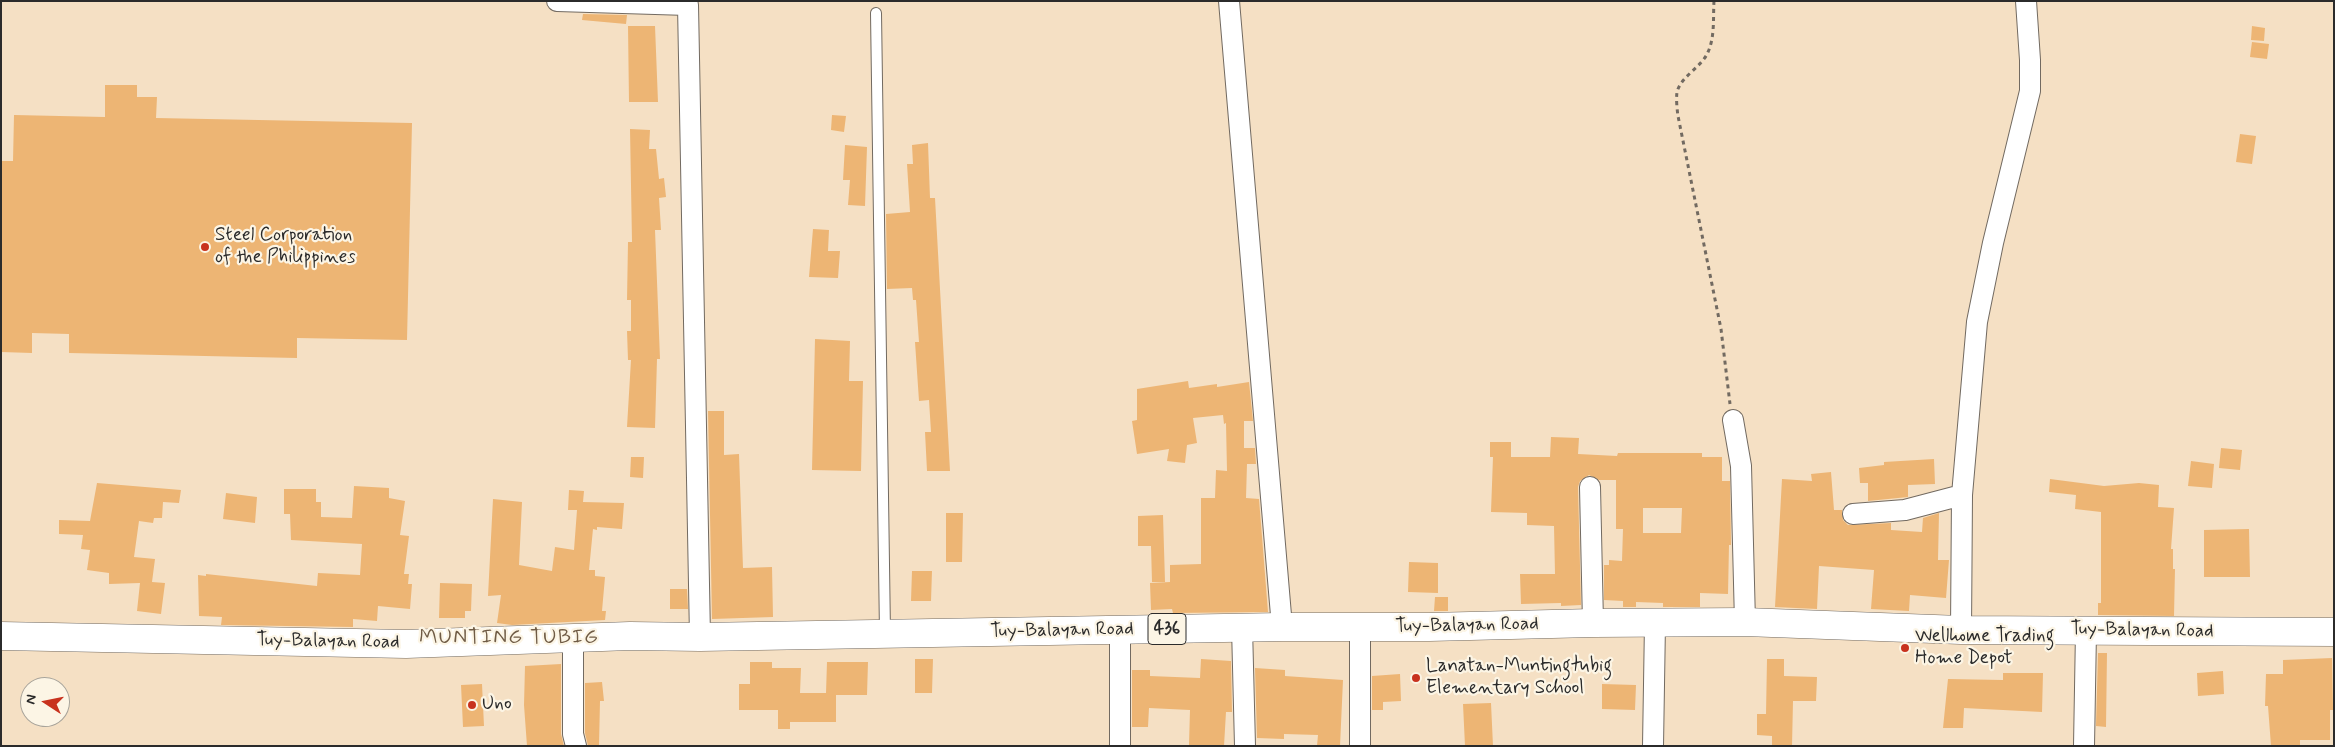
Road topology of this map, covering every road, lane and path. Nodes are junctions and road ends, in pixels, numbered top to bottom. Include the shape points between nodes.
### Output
1 (557, 1) edge
2 (1229, 1) edge
3 (1714, 1) edge
4 (2026, 1) edge
5 (876, 13) dead end
6 (1733, 420) joint
7 (1590, 487) dead end
8 (1962, 495) junction
9 (1853, 514) dead end
10 (1745, 622) junction
11 (1593, 623) junction
12 (1655, 623) junction
13 (1242, 627) junction
14 (1282, 627) junction
15 (1360, 627) junction
16 (1120, 630) junction
17 (1961, 630) junction
18 (2086, 631) junction
19 (2334, 632) edge
20 (885, 634) junction
21 (1, 636) edge
22 (700, 637) junction
23 (573, 638) junction
24 (576, 746) edge
25 (1120, 746) edge
26 (1245, 746) edge
27 (1360, 746) edge
28 (1653, 746) edge
29 (2084, 746) edge

1 - 22 street via 688,5
2 - 14 street
3 - 6 path via 1709,52 1677,91 1678,116 1721,329
4 - 8 street via 2030,91 1978,322
5 - 20 lane
6 - 10 street via 1741,466
7 - 11 street
8 - 9 street via 1905,510
8 - 17 street
10 - 12 main road, Tuy-Balayan Road / 436
10 - 17 main road, Tuy-Balayan Road / 436
11 - 12 main road, Tuy-Balayan Road / 436
11 - 15 main road, Tuy-Balayan Road / 436
12 - 28 street
13 - 14 main road, Tuy-Balayan Road / 436
13 - 16 main road, Tuy-Balayan Road / 436
13 - 26 street
14 - 15 main road, Tuy-Balayan Road / 436
15 - 27 street
16 - 20 main road, Tuy-Balayan Road / 436
16 - 25 street
17 - 18 main road, Tuy-Balayan Road / 436
18 - 19 main road, Tuy-Balayan Road / 436
18 - 29 street
20 - 22 main road, Tuy-Balayan Road / 436
21 - 23 main road, Tuy-Balayan Road / 436 via 406,644
22 - 23 main road, Tuy-Balayan Road / 436
23 - 24 street via 573,734

